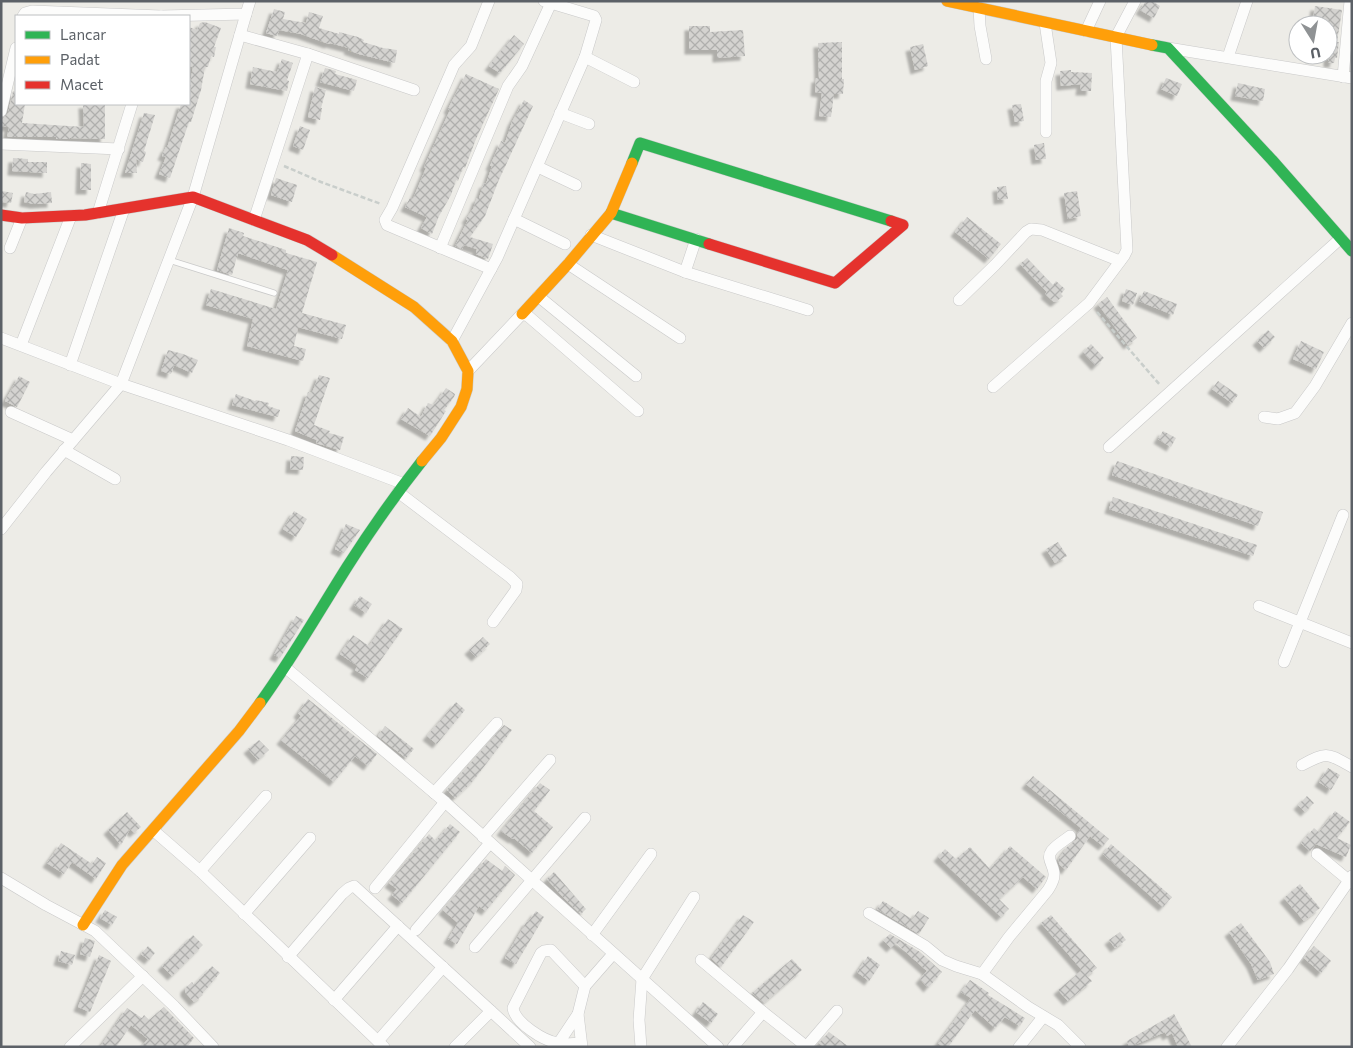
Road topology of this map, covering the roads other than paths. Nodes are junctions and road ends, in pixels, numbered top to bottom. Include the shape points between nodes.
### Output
1 (250, 1) edge
2 (489, 1) edge
3 (947, 1) edge
4 (1100, 1) edge
5 (1134, 1) edge
6 (1247, 1) edge
7 (1350, 1) edge
8 (548, 2) edge
9 (979, 8) junction
10 (246, 14) junction
11 (24, 15) edge
12 (140, 15) edge
13 (190, 15) edge
14 (1045, 23) junction
15 (1086, 31) junction
16 (240, 35) junction
17 (1116, 37) junction
18 (1168, 48) junction
19 (308, 54) junction
20 (15, 57) edge
21 (585, 57) junction
22 (986, 58) dead end
23 (1228, 58) junction
24 (13, 76) edge
25 (1347, 77) edge
26 (634, 82) dead end
27 (414, 90) dead end
28 (132, 105) edge
29 (1, 112) edge
30 (560, 113) junction
31 (588, 124) dead end
32 (1046, 132) dead end
33 (1, 144) edge
34 (119, 149) junction
35 (538, 167) junction
36 (576, 185) dead end
37 (193, 197) junction
38 (124, 209) junction
39 (98, 213) junction
40 (611, 213) junction
41 (1, 215) edge
42 (70, 216) junction
43 (22, 218) junction
44 (514, 219) junction
45 (254, 220) junction
46 (591, 235) junction
47 (1341, 238) junction
48 (696, 240) junction
49 (564, 244) dead end
50 (10, 248) dead end
51 (440, 248) junction
52 (1352, 251) edge
53 (169, 260) junction
54 (1120, 261) junction
55 (568, 264) junction
56 (491, 269) junction
57 (685, 272) junction
58 (274, 293) dead end
59 (538, 296) junction
60 (959, 300) dead end
61 (808, 310) dead end
62 (522, 314) junction
63 (1352, 323) edge
64 (1, 338) edge
65 (680, 338) dead end
66 (452, 341) junction
67 (21, 345) junction
68 (70, 365) junction
69 (468, 371) junction
70 (636, 376) dead end
71 (121, 384) junction
72 (993, 387) dead end
73 (638, 411) dead end
74 (11, 412) dead end
75 (1264, 417) dead end
76 (73, 440) junction
77 (1109, 447) dead end
78 (64, 450) junction
79 (115, 479) dead end
80 (401, 488) junction
81 (1343, 515) dead end
82 (1, 529) edge
83 (1259, 606) dead end
84 (493, 622) dead end
85 (1299, 622) junction
86 (1352, 643) edge
87 (1284, 662) dead end
88 (286, 668) junction
89 (497, 723) dead end
90 (550, 760) dead end
91 (1302, 764) dead end
92 (1352, 768) edge
93 (434, 793) junction
94 (266, 796) dead end
95 (445, 802) junction
96 (585, 818) dead end
97 (152, 830) junction
98 (1070, 836) dead end
99 (310, 838) dead end
100 (487, 840) junction
101 (650, 854) dead end
102 (1317, 854) dead end
103 (200, 871) junction
104 (1, 878) edge
105 (532, 880) junction
106 (1351, 880) edge
107 (375, 888) dead end
108 (694, 897) dead end
109 (870, 913) dead end
110 (244, 914) junction
111 (83, 925) junction
112 (398, 926) junction
113 (416, 930) dead end
114 (592, 935) junction
115 (474, 948) dead end
116 (613, 954) junction
117 (288, 957) junction
118 (701, 960) dead end
119 (443, 967) junction
120 (982, 974) junction
121 (143, 976) junction
122 (642, 979) junction
123 (585, 986) junction
124 (334, 1000) junction
125 (491, 1011) junction
126 (837, 1011) dead end
127 (764, 1012) junction
128 (578, 1014) junction
129 (1043, 1016) junction
130 (381, 1044) edge
131 (558, 1044) junction
132 (582, 1045) edge
133 (70, 1047) edge
134 (213, 1047) edge
135 (455, 1047) edge
136 (530, 1047) edge
137 (641, 1047) edge
138 (718, 1047) edge
139 (733, 1047) edge
140 (807, 1047) edge
141 (1019, 1047) edge
142 (1080, 1047) edge
143 (1227, 1047) edge

1 - 10 street
2 - 51 street via 471,46 454,65 385,220 388,225
3 - 9 street
4 - 15 street
5 - 17 street
6 - 23 street
7 - 25 street
8 - 21 street via 596,18
8 - 51 street via 522,66 508,86
9 - 14 street
9 - 22 street
10 - 13 street
10 - 16 street
11 - 12 street via 32,10
14 - 15 street
14 - 32 street via 1050,63 1046,81
15 - 17 street
16 - 19 street
16 - 37 street
17 - 18 street
17 - 54 street via 1128,244
18 - 23 street
18 - 47 street
19 - 27 street
19 - 45 street
20 - 24 street
21 - 26 street
21 - 30 street
23 - 25 street
24 - 29 street
28 - 34 street
30 - 31 street
30 - 35 street
33 - 34 street
34 - 39 street
35 - 36 street
35 - 44 street
37 - 38 street
37 - 45 street
37 - 53 street
38 - 39 street
38 - 68 street
39 - 42 street
40 - 46 street
40 - 48 street
40 - 48 street via 640,143 903,225 835,283
41 - 43 street
42 - 43 street
42 - 67 street
43 - 50 street
44 - 49 street
44 - 56 street
45 - 66 street via 307,240 414,307
46 - 55 street
46 - 57 street
47 - 52 street
47 - 77 street
48 - 57 street
51 - 56 street
53 - 58 lane
53 - 71 street
54 - 60 street via 1031,228
54 - 72 street via 1090,303
55 - 59 street
55 - 65 street
56 - 66 street
57 - 61 street
59 - 62 street
59 - 70 street
62 - 69 street
62 - 73 street
63 - 75 street via 1295,413 1278,419
64 - 67 street
66 - 69 street
67 - 68 street
68 - 71 street
69 - 80 street via 467,389 461,406
71 - 76 street
71 - 80 street via 288,440
74 - 76 street
76 - 78 street
78 - 79 street
78 - 82 street
80 - 84 street via 517,584
80 - 88 street via 348,566
81 - 85 street
83 - 85 street
85 - 86 street
85 - 87 street
88 - 93 street
88 - 97 street via 239,731
89 - 93 street
90 - 100 street
91 - 92 street via 1325,754
93 - 95 street
94 - 103 street
95 - 100 street
95 - 107 street
96 - 105 street
97 - 103 street
97 - 111 street via 122,865
98 - 120 street via 1049,854 1055,874 1048,890
99 - 110 street
100 - 105 street
100 - 113 street
101 - 114 street
102 - 106 street
103 - 110 street
104 - 111 street
105 - 114 street
105 - 115 street
106 - 143 street
108 - 122 street
109 - 120 street via 942,960
110 - 117 street
111 - 121 street via 95,931
112 - 117 street via 354,886 342,894
112 - 119 street
112 - 124 street
114 - 116 street
116 - 122 street
116 - 123 street
117 - 124 street
118 - 127 street
119 - 125 street
119 - 130 street
120 - 129 street
121 - 133 street
121 - 134 street
122 - 137 street
122 - 138 street
123 - 128 street
123 - 131 street via 551,950 544,951 513,1008 515,1015 536,1035
124 - 130 street
125 - 135 street
125 - 136 street
126 - 140 street
127 - 139 street
127 - 140 street
128 - 131 street
128 - 132 street
129 - 141 street
129 - 142 street via 1058,1025
131 - 132 street

